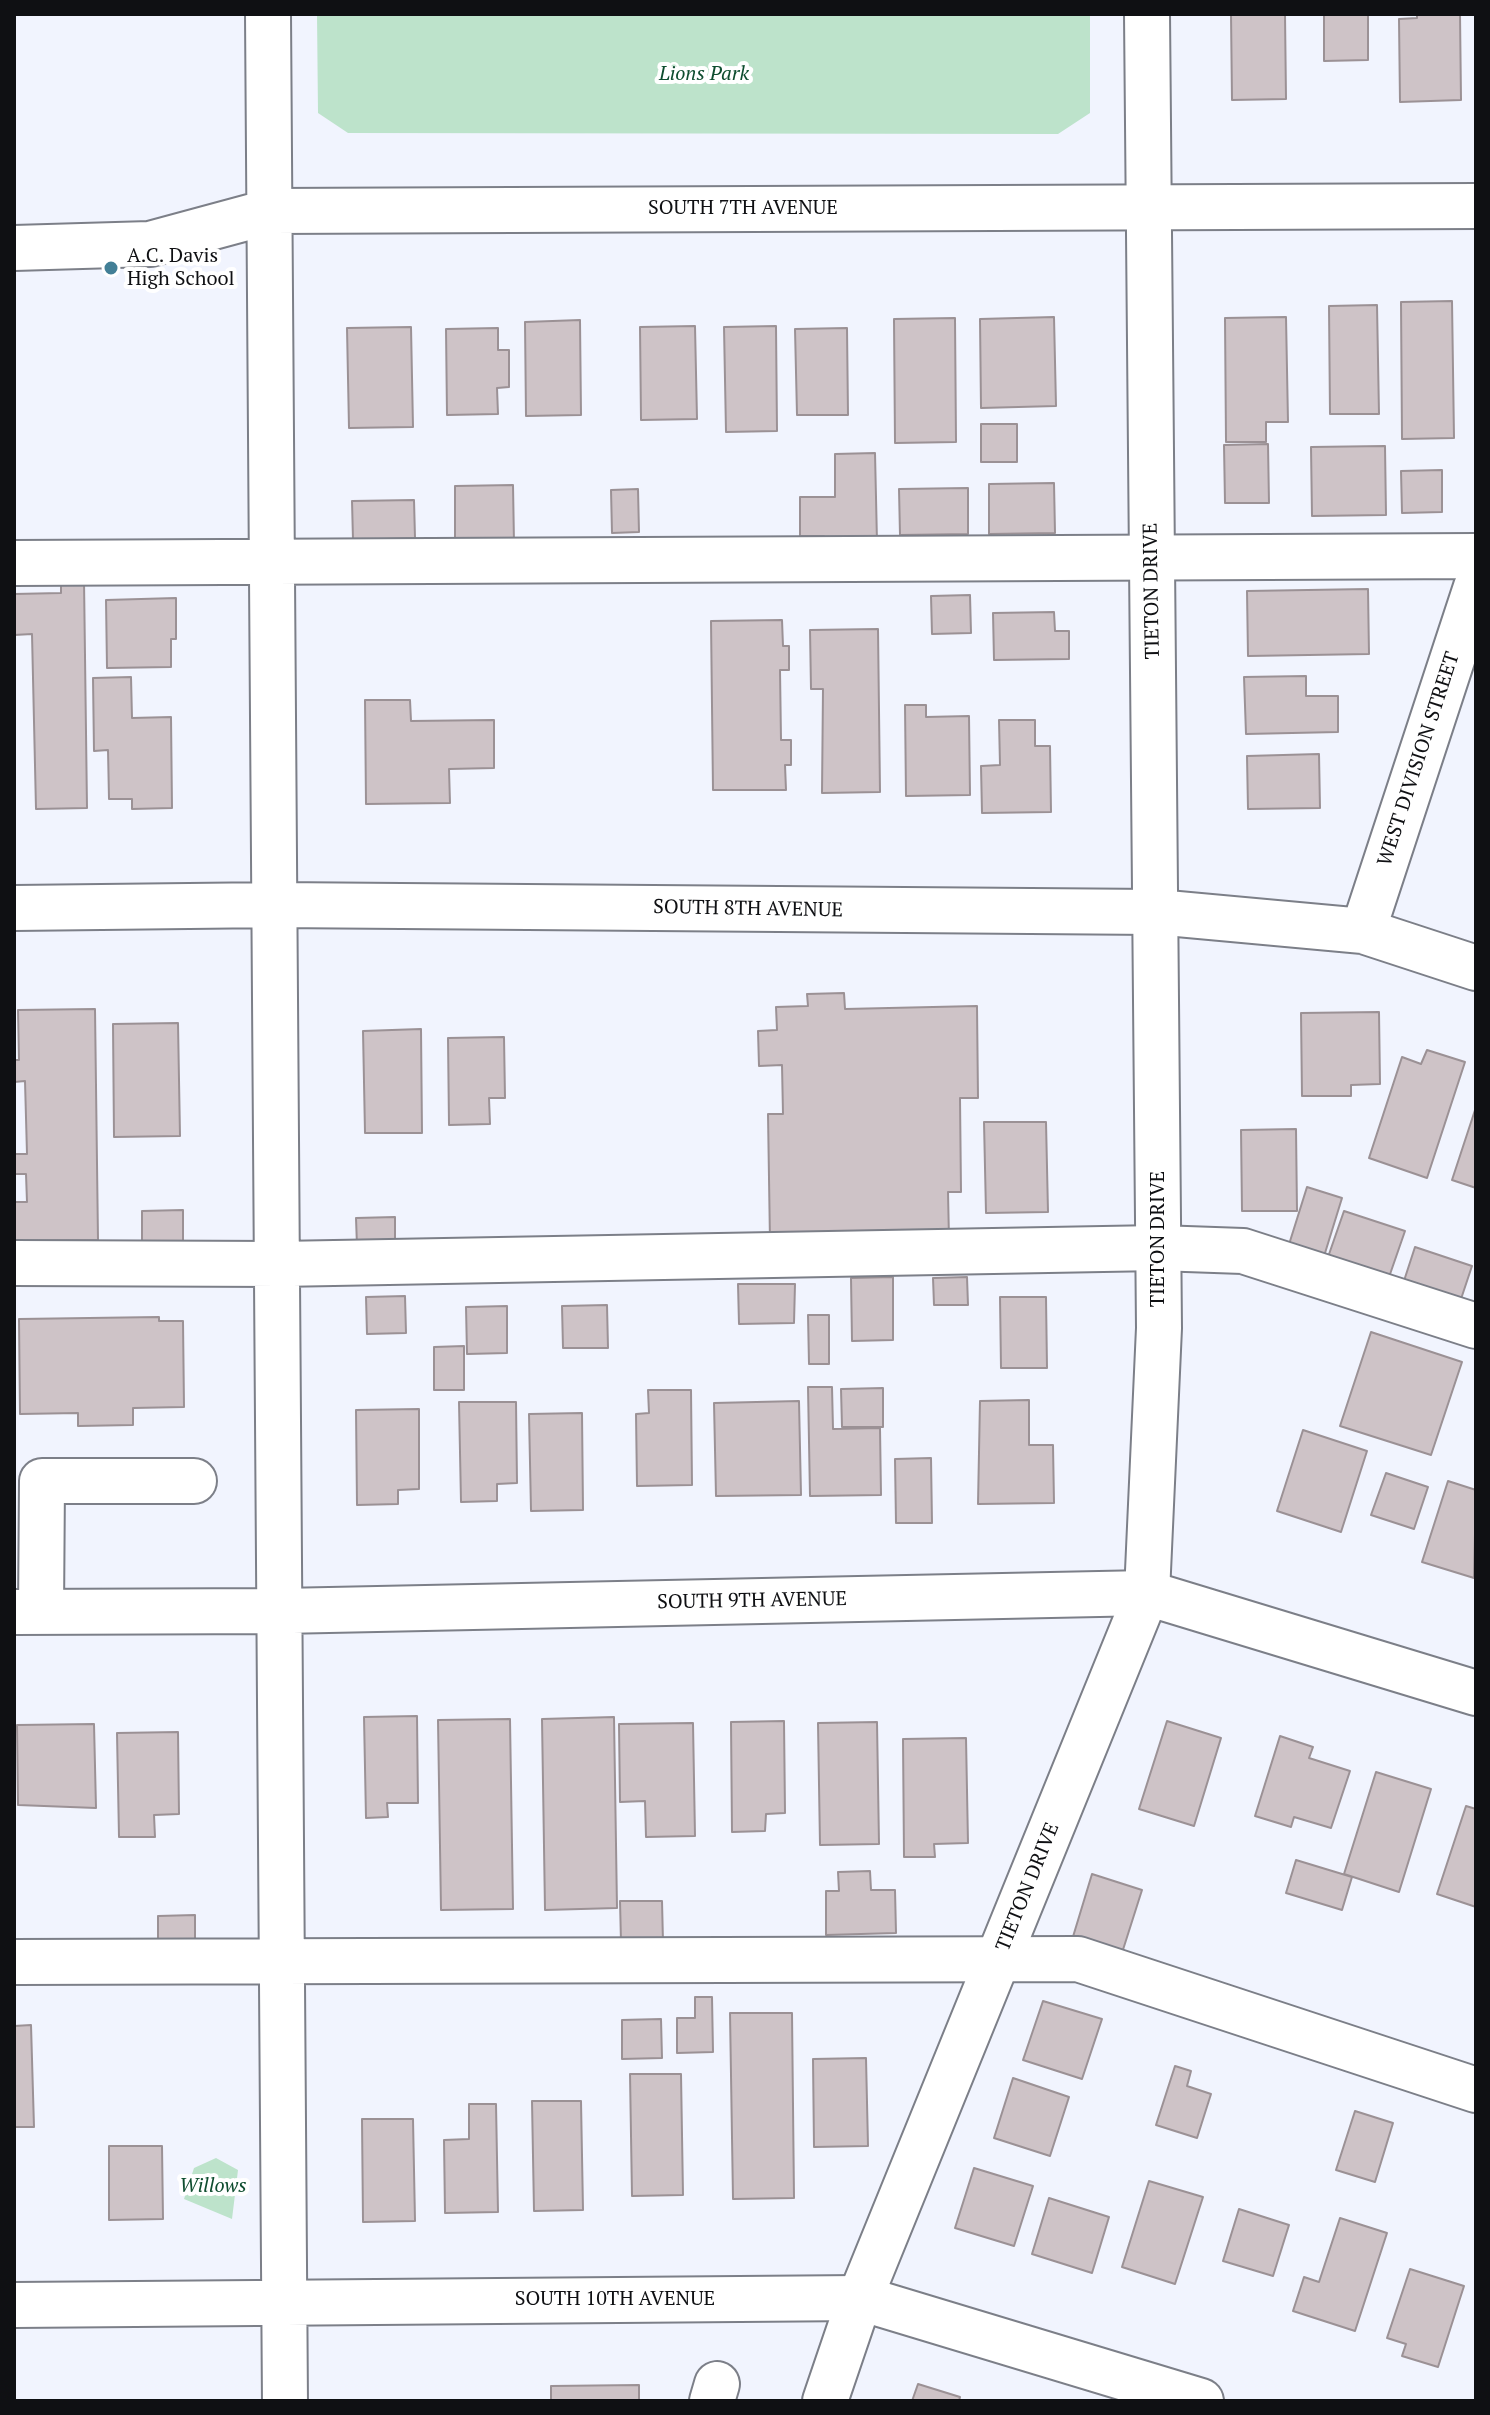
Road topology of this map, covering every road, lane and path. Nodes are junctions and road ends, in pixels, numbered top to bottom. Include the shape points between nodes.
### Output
1 (268, 14) edge
2 (1147, 14) edge
3 (1148, 206) junction
4 (1476, 206) edge
5 (272, 211) junction
6 (14, 248) edge
7 (1476, 556) edge
8 (1152, 557) junction
9 (274, 561) junction
10 (14, 563) edge
11 (1475, 596) edge
12 (276, 905) junction
13 (14, 908) edge
14 (1156, 912) junction
15 (1363, 931) junction
16 (1476, 968) edge
17 (1158, 1248) junction
18 (14, 1263) edge
19 (279, 1264) junction
20 (1476, 1326) edge
21 (194, 1481) dead end
22 (1147, 1593) junction
23 (281, 1611) junction
24 (28, 1612) edge
25 (1476, 1693) edge
26 (999, 1956) junction
27 (284, 1960) junction
28 (14, 1962) edge
29 (1476, 2090) edge
30 (860, 2298) junction
31 (287, 2302) junction
32 (14, 2305) edge
33 (285, 2401) edge
34 (825, 2401) edge
35 (1201, 2401) edge

1 - 5 street
2 - 3 street, TIETON DRIVE
3 - 4 street, SOUTH 7TH AVENUE
3 - 5 street, SOUTH 7TH AVENUE
3 - 8 street, TIETON DRIVE
5 - 6 street, SOUTH 7TH AVENUE via 150,244
5 - 9 street
7 - 8 street
8 - 9 street
8 - 14 street, TIETON DRIVE
9 - 10 street
9 - 12 street
11 - 15 street, WEST DIVISION STREET
12 - 13 street, SOUTH 8TH AVENUE
12 - 14 street, SOUTH 8TH AVENUE
12 - 19 street
14 - 15 street, SOUTH 8TH AVENUE
14 - 17 street, TIETON DRIVE
15 - 16 street, SOUTH 8TH AVENUE
17 - 19 street
17 - 20 street via 1243,1251
17 - 22 street, TIETON DRIVE
18 - 19 street
19 - 23 street
21 - 24 street via 42,1481
22 - 23 street, SOUTH 9TH AVENUE
22 - 25 street, SOUTH 9TH AVENUE
22 - 26 street, TIETON DRIVE
23 - 24 street, SOUTH 9TH AVENUE
23 - 27 street
26 - 27 street
26 - 29 street via 1078,1959
26 - 30 street, TIETON DRIVE
27 - 28 street
27 - 31 street
30 - 31 street, SOUTH 10TH AVENUE
30 - 34 street, TIETON DRIVE
30 - 35 street, SOUTH 10TH AVENUE
31 - 32 street, SOUTH 10TH AVENUE
31 - 33 street

